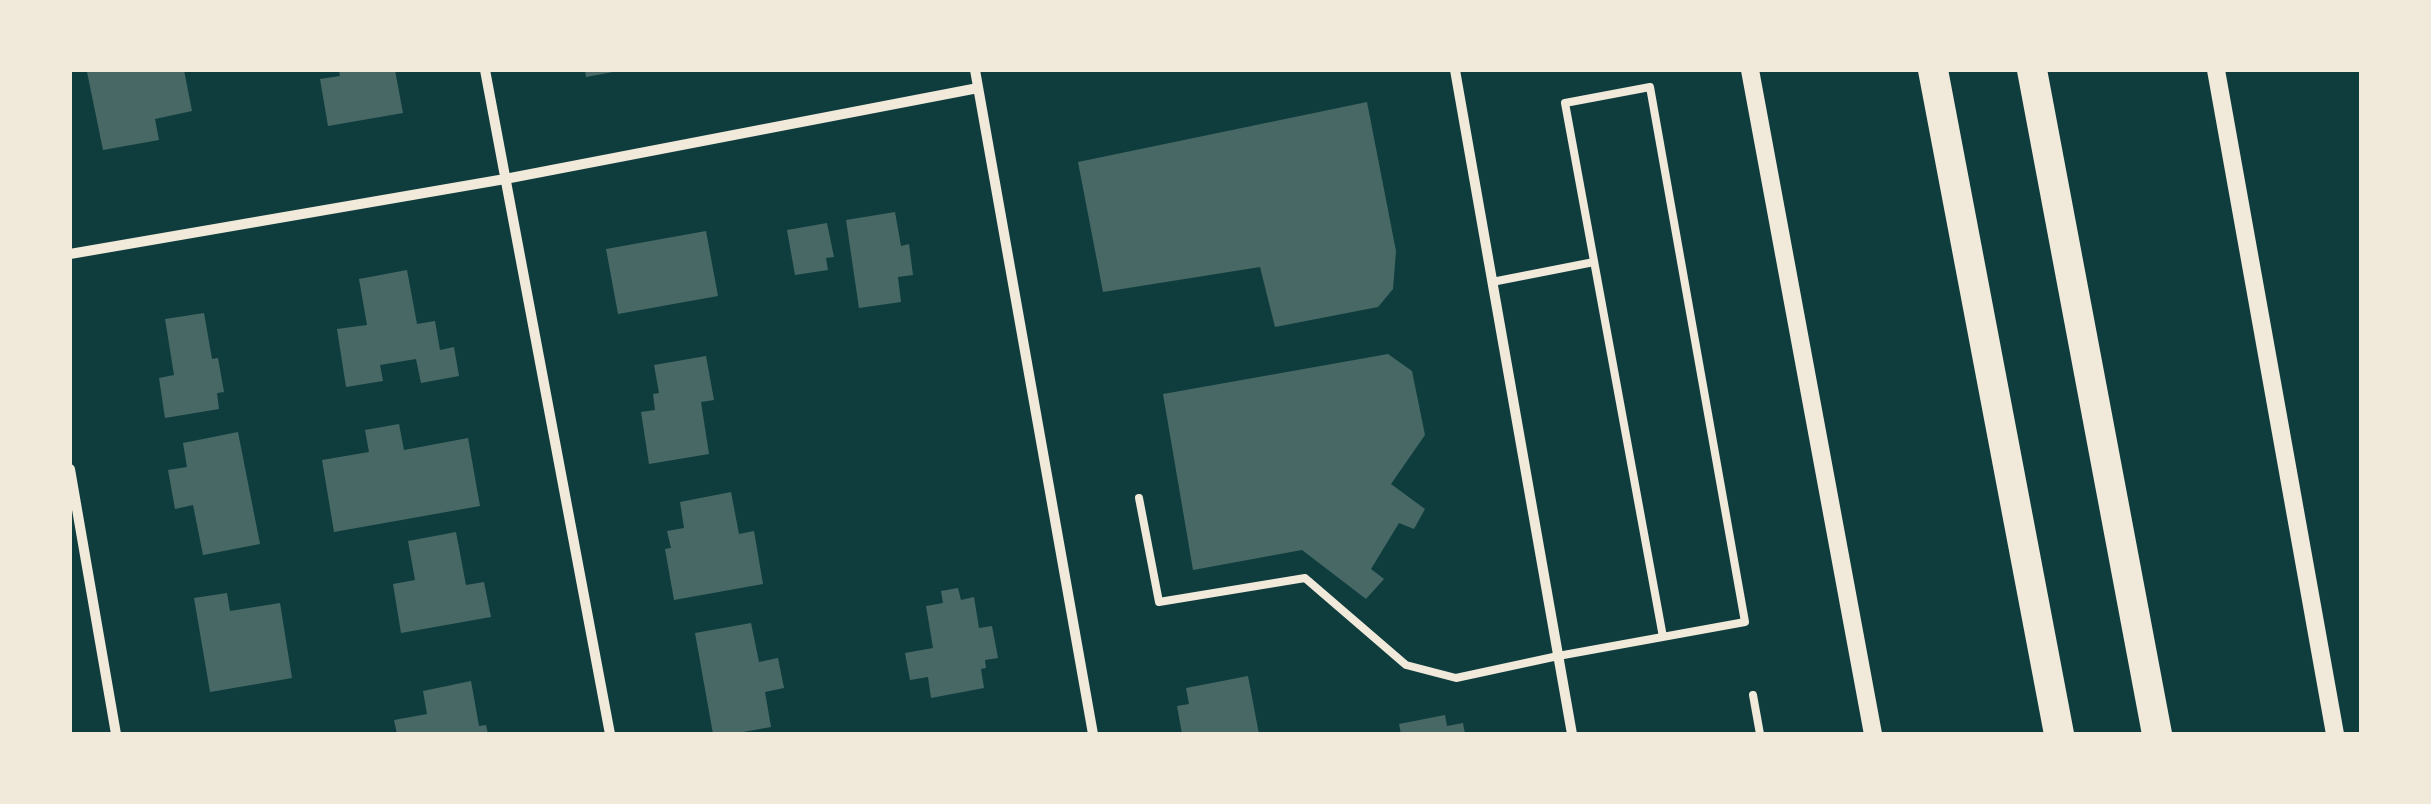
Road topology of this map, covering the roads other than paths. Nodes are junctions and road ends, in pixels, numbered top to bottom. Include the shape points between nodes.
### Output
1 (485, 70) edge
2 (975, 70) edge
3 (1454, 70) edge
4 (1750, 70) edge
5 (1933, 70) edge
6 (2032, 70) edge
7 (2216, 70) edge
8 (978, 88) junction
9 (505, 179) junction
10 (70, 254) edge
11 (1594, 262) junction
12 (1492, 282) junction
13 (70, 469) edge
14 (1139, 498) dead end
15 (1662, 638) junction
16 (1558, 656) junction
17 (1754, 695) dead end
18 (116, 734) edge
19 (610, 734) edge
20 (1093, 734) edge
21 (1572, 734) edge
22 (1760, 734) edge
23 (1873, 734) edge
24 (2059, 734) edge
25 (2157, 734) edge
26 (2335, 734) edge

1 - 9 street
2 - 8 street
3 - 12 street
4 - 23 street
5 - 24 highway
6 - 25 highway
7 - 26 street
8 - 9 street
8 - 20 street
9 - 10 street
9 - 19 street
11 - 12 lane
11 - 15 lane
11 - 15 lane via 1565,103 1650,87 1745,622
12 - 16 street
13 - 18 street
14 - 16 lane via 1160,602 1305,578 1406,665 1456,678
15 - 16 lane
16 - 21 street
17 - 22 lane

